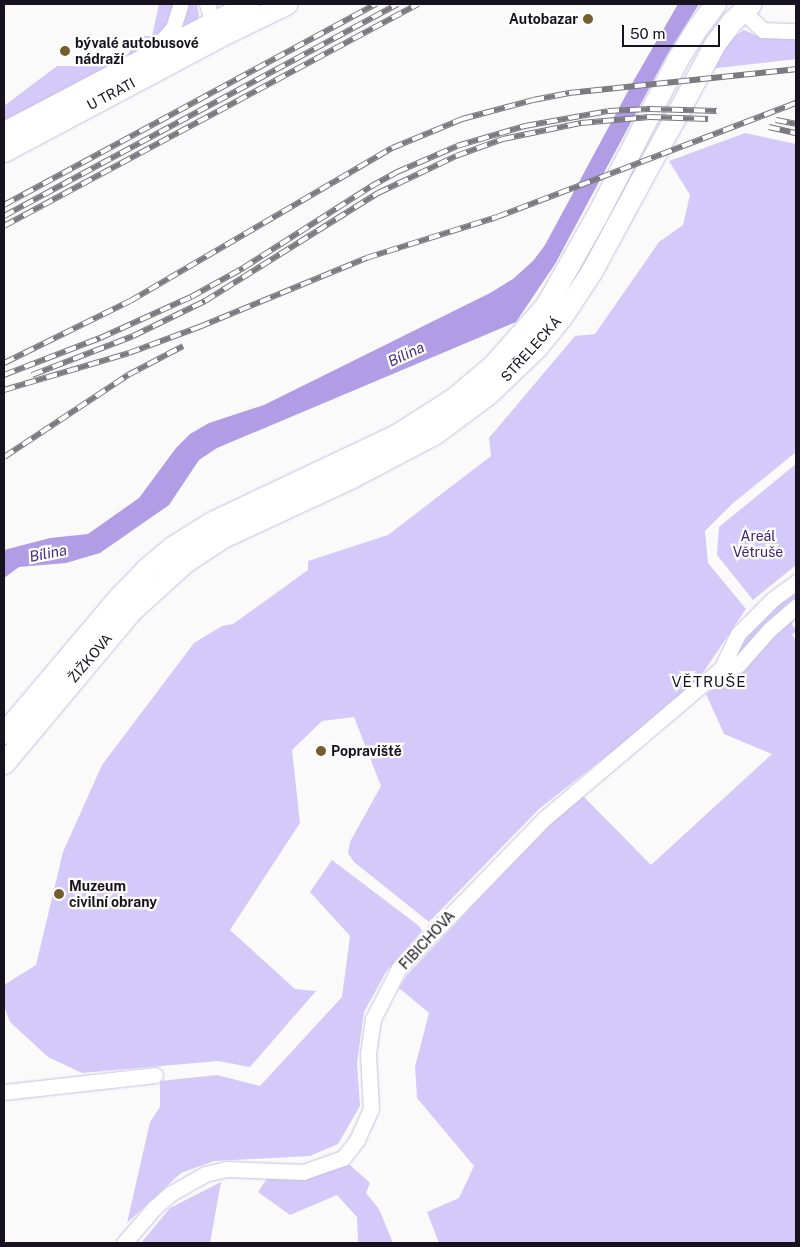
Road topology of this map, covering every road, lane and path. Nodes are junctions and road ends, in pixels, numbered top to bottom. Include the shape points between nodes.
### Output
1 (181, 4) edge
2 (248, 4) edge
3 (286, 4) edge
4 (715, 4) edge
5 (746, 7) edge
6 (212, 21) edge
7 (796, 30) edge
8 (148, 55) junction
9 (4, 132) edge
10 (4, 151) edge
11 (179, 554) junction
12 (796, 582) edge
13 (796, 606) edge
14 (721, 668) junction
15 (4, 733) edge
16 (4, 762) edge
17 (154, 1075) dead end
18 (4, 1092) edge
19 (124, 1243) edge

1 - 8 street, U TRATI via 173,28
2 - 6 main road, U TRATI
3 - 6 main road, U TRATI
4 - 11 main road, STŘELECKÁ via 677,60 596,217 546,305 493,365 454,398 396,435 212,522
5 - 7 street via 763,30
5 - 11 main road, STŘELECKÁ via 714,45 591,272 562,316 507,378 434,434 352,477
6 - 8 main road, U TRATI
6 - 10 main road, U TRATI
8 - 9 main road, U TRATI
11 - 15 main road, ŽIŽKOVA via 146,569 119,596
11 - 16 main road, ŽIŽKOVA
12 - 14 street, FIBICHOVA via 773,599 738,634
13 - 14 street, FIBICHOVA via 770,629 738,666
14 - 19 street, FIBICHOVA via 545,818 399,968 372,1018 368,1054 371,1109 358,1140 343,1158 303,1172 227,1170 205,1174 170,1194
17 - 18 street

